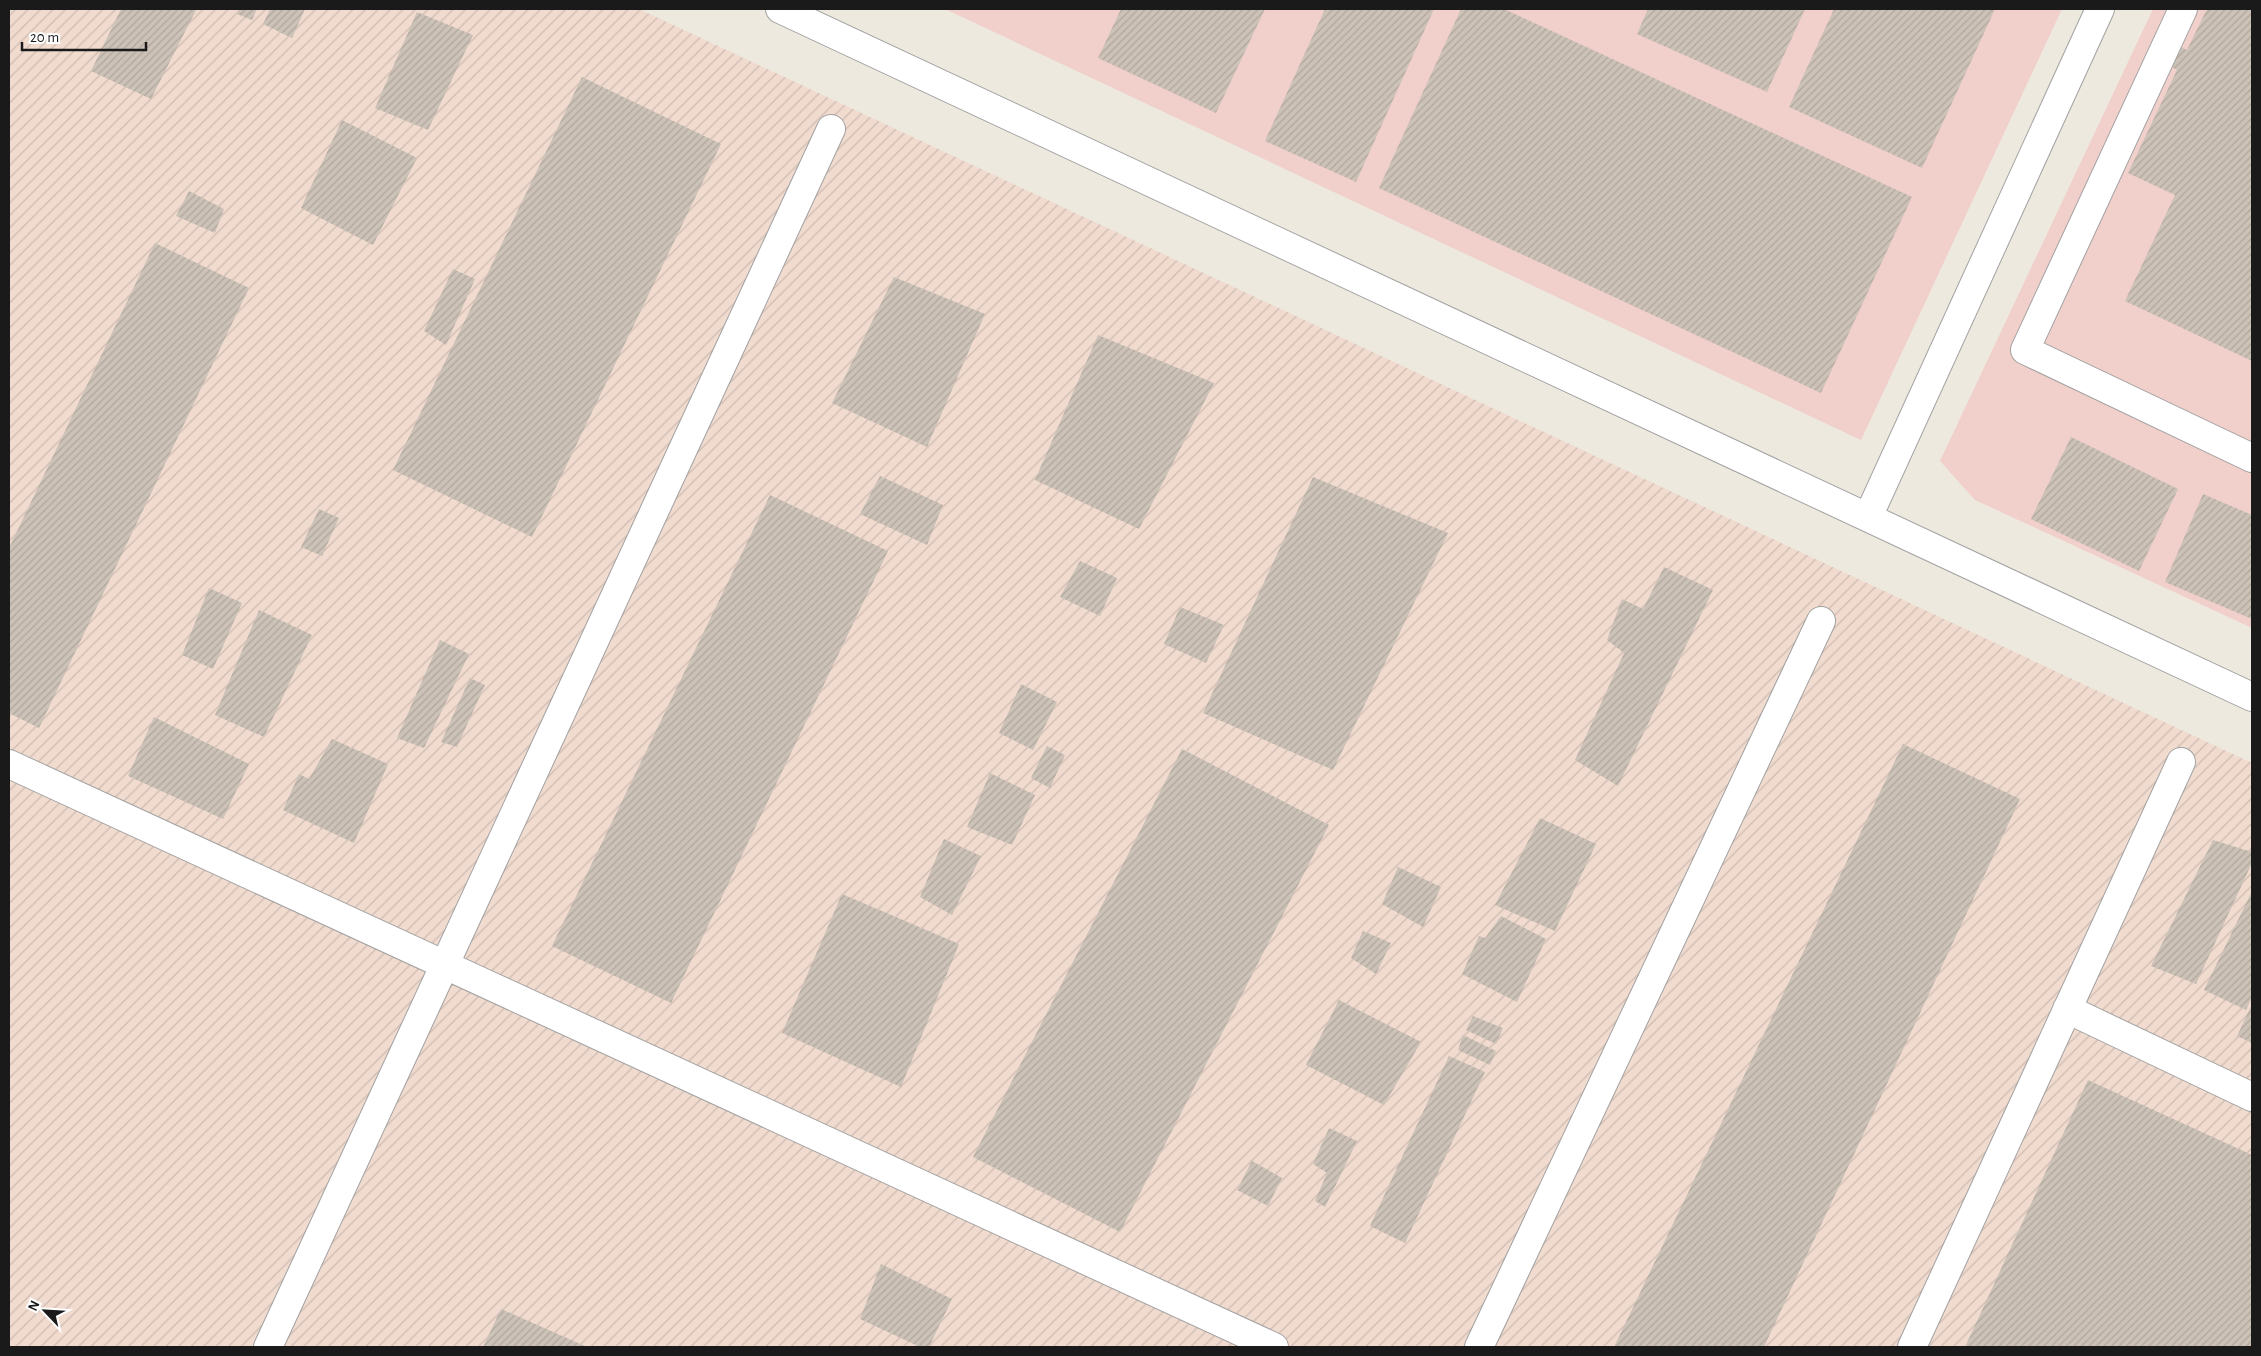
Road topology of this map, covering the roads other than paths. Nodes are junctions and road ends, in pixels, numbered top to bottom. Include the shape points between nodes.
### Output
1 (780, 9) edge
2 (2100, 9) edge
3 (2183, 9) edge
4 (830, 129) dead end
5 (2252, 458) edge
6 (1868, 517) junction
7 (1821, 621) dead end
8 (2252, 697) edge
9 (2181, 762) dead end
10 (9, 764) edge
11 (445, 965) junction
12 (2067, 1009) junction
13 (2252, 1097) edge
14 (268, 1347) edge
15 (1274, 1347) edge
16 (1479, 1347) edge
17 (1912, 1347) edge

1 - 6 street
2 - 6 street
3 - 5 street via 2025,350
4 - 11 street
6 - 8 street
7 - 16 street
9 - 12 street
10 - 11 street
11 - 14 street
11 - 15 street
12 - 13 street
12 - 17 street

